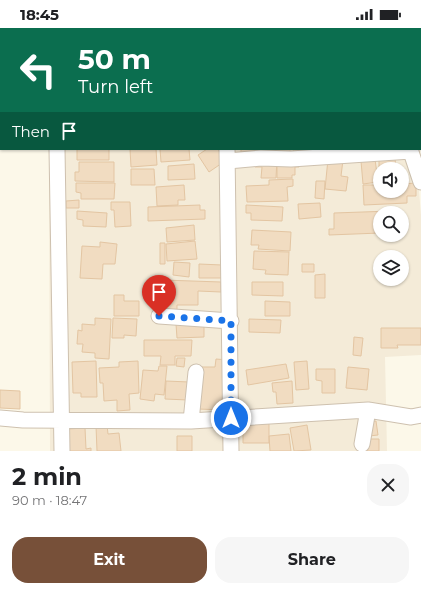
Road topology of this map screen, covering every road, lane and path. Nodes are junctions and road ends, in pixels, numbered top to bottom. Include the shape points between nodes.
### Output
1 (57, 150) edge
2 (410, 150) edge
3 (228, 155) edge
4 (421, 182) edge
5 (159, 316) dead end
6 (231, 321) junction
7 (196, 372) dead end
8 (368, 410) junction
9 (416, 416) edge
10 (0, 418) edge
11 (231, 418) junction
12 (63, 420) junction
13 (191, 421) junction
14 (421, 429) edge
15 (362, 444) dead end
16 (62, 451) edge
17 (231, 451) edge

1 - 12 street
2 - 3 street via 291,159
2 - 4 street
3 - 6 street
5 - 6 street
6 - 11 street
7 - 13 street
8 - 9 street
8 - 11 street
8 - 15 street
9 - 14 street
10 - 12 street
11 - 13 street
11 - 17 street
12 - 13 street
12 - 16 street

